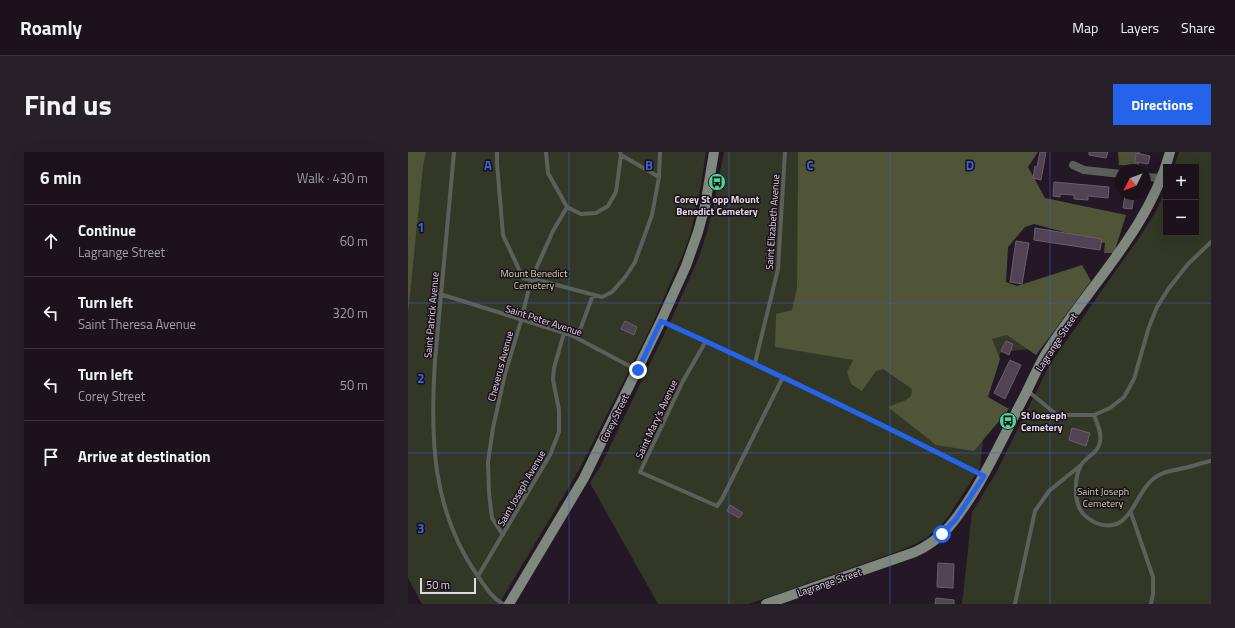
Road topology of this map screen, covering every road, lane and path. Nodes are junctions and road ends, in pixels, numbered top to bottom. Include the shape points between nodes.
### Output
1 (454, 152) edge
2 (497, 152) edge
3 (546, 152) edge
4 (660, 152) edge
5 (714, 152) edge
6 (785, 152) edge
7 (1170, 152) edge
8 (620, 154) edge
9 (1073, 165) dead end
10 (1115, 173) edge
11 (659, 177) junction
12 (1151, 177) edge
13 (1161, 178) junction
14 (567, 207) junction
15 (1211, 242) edge
16 (531, 280) junction
17 (440, 294) junction
18 (593, 295) junction
19 (522, 320) junction
20 (661, 321) junction
21 (564, 333) junction
22 (577, 338) junction
23 (706, 341) junction
24 (755, 363) junction
25 (638, 370) junction
26 (783, 377) junction
27 (1027, 390) junction
28 (1014, 415) junction
29 (1057, 415) junction
30 (1094, 415) junction
31 (1211, 461) edge
32 (1081, 465) junction
33 (984, 476) junction
34 (1131, 513) junction
35 (503, 535) junction
36 (478, 576) junction
37 (503, 604) edge
38 (509, 604) edge
39 (766, 604) edge
40 (1015, 604) edge
41 (1151, 604) edge

1 - 17 lane, Saint Patrick Avenue
2 - 16 lane via 502,235 523,278
3 - 14 lane via 548,173
4 - 11 lane
5 - 20 main road, Corey Street via 697,237
6 - 24 lane, Saint Elizabeth Avenue via 778,269
7 - 13 main road, Lagrange Street
8 - 11 lane
8 - 14 lane via 616,192 608,206 596,213 581,214
9 - 10 street via 1084,170
11 - 18 lane via 652,215 636,262 612,292 602,297
12 - 13 street
13 - 27 main road, Lagrange Street via 1140,221 1049,350
14 - 16 lane, Cheverus Avenue
15 - 30 lane via 1188,264 1157,307 1148,327 1134,379 1124,397 1110,408
16 - 18 lane
16 - 19 lane, Cheverus Avenue
17 - 19 lane, Saint Peter Avenue
17 - 36 lane, Saint Patrick Avenue via 433,392 436,466 442,501 455,538
18 - 22 lane
19 - 21 lane, Saint Peter Avenue
19 - 35 lane, Cheverus Avenue via 505,374 488,462 492,518
20 - 23 lane
20 - 25 main road, Corey Street
21 - 22 lane, Saint Peter Avenue
21 - 35 lane, Saint Joseph Avenue via 553,380 560,410 559,432 550,455
22 - 25 lane, Saint Peter Avenue
23 - 24 lane
23 - 26 lane, Saint Mary's Avenue via 682,381 640,472 717,506
24 - 26 lane
25 - 38 main road, Corey Street via 584,478
26 - 33 lane
27 - 28 main road, Lagrange Street
27 - 29 lane
28 - 29 lane
28 - 33 main road, Lagrange Street
29 - 30 lane
30 - 32 lane via 1100,442 1097,450
31 - 34 lane via 1162,473 1152,479 1144,488
32 - 34 lane via 1077,478 1076,501 1087,519 1098,524 1111,525 1120,522
32 - 40 lane via 1049,491 1035,511
33 - 39 main road, Lagrange Street via 950,527 925,547
34 - 41 lane via 1153,577
35 - 36 lane, Saint Joseph Avenue
36 - 37 lane, Saint Patrick Avenue via 492,595

